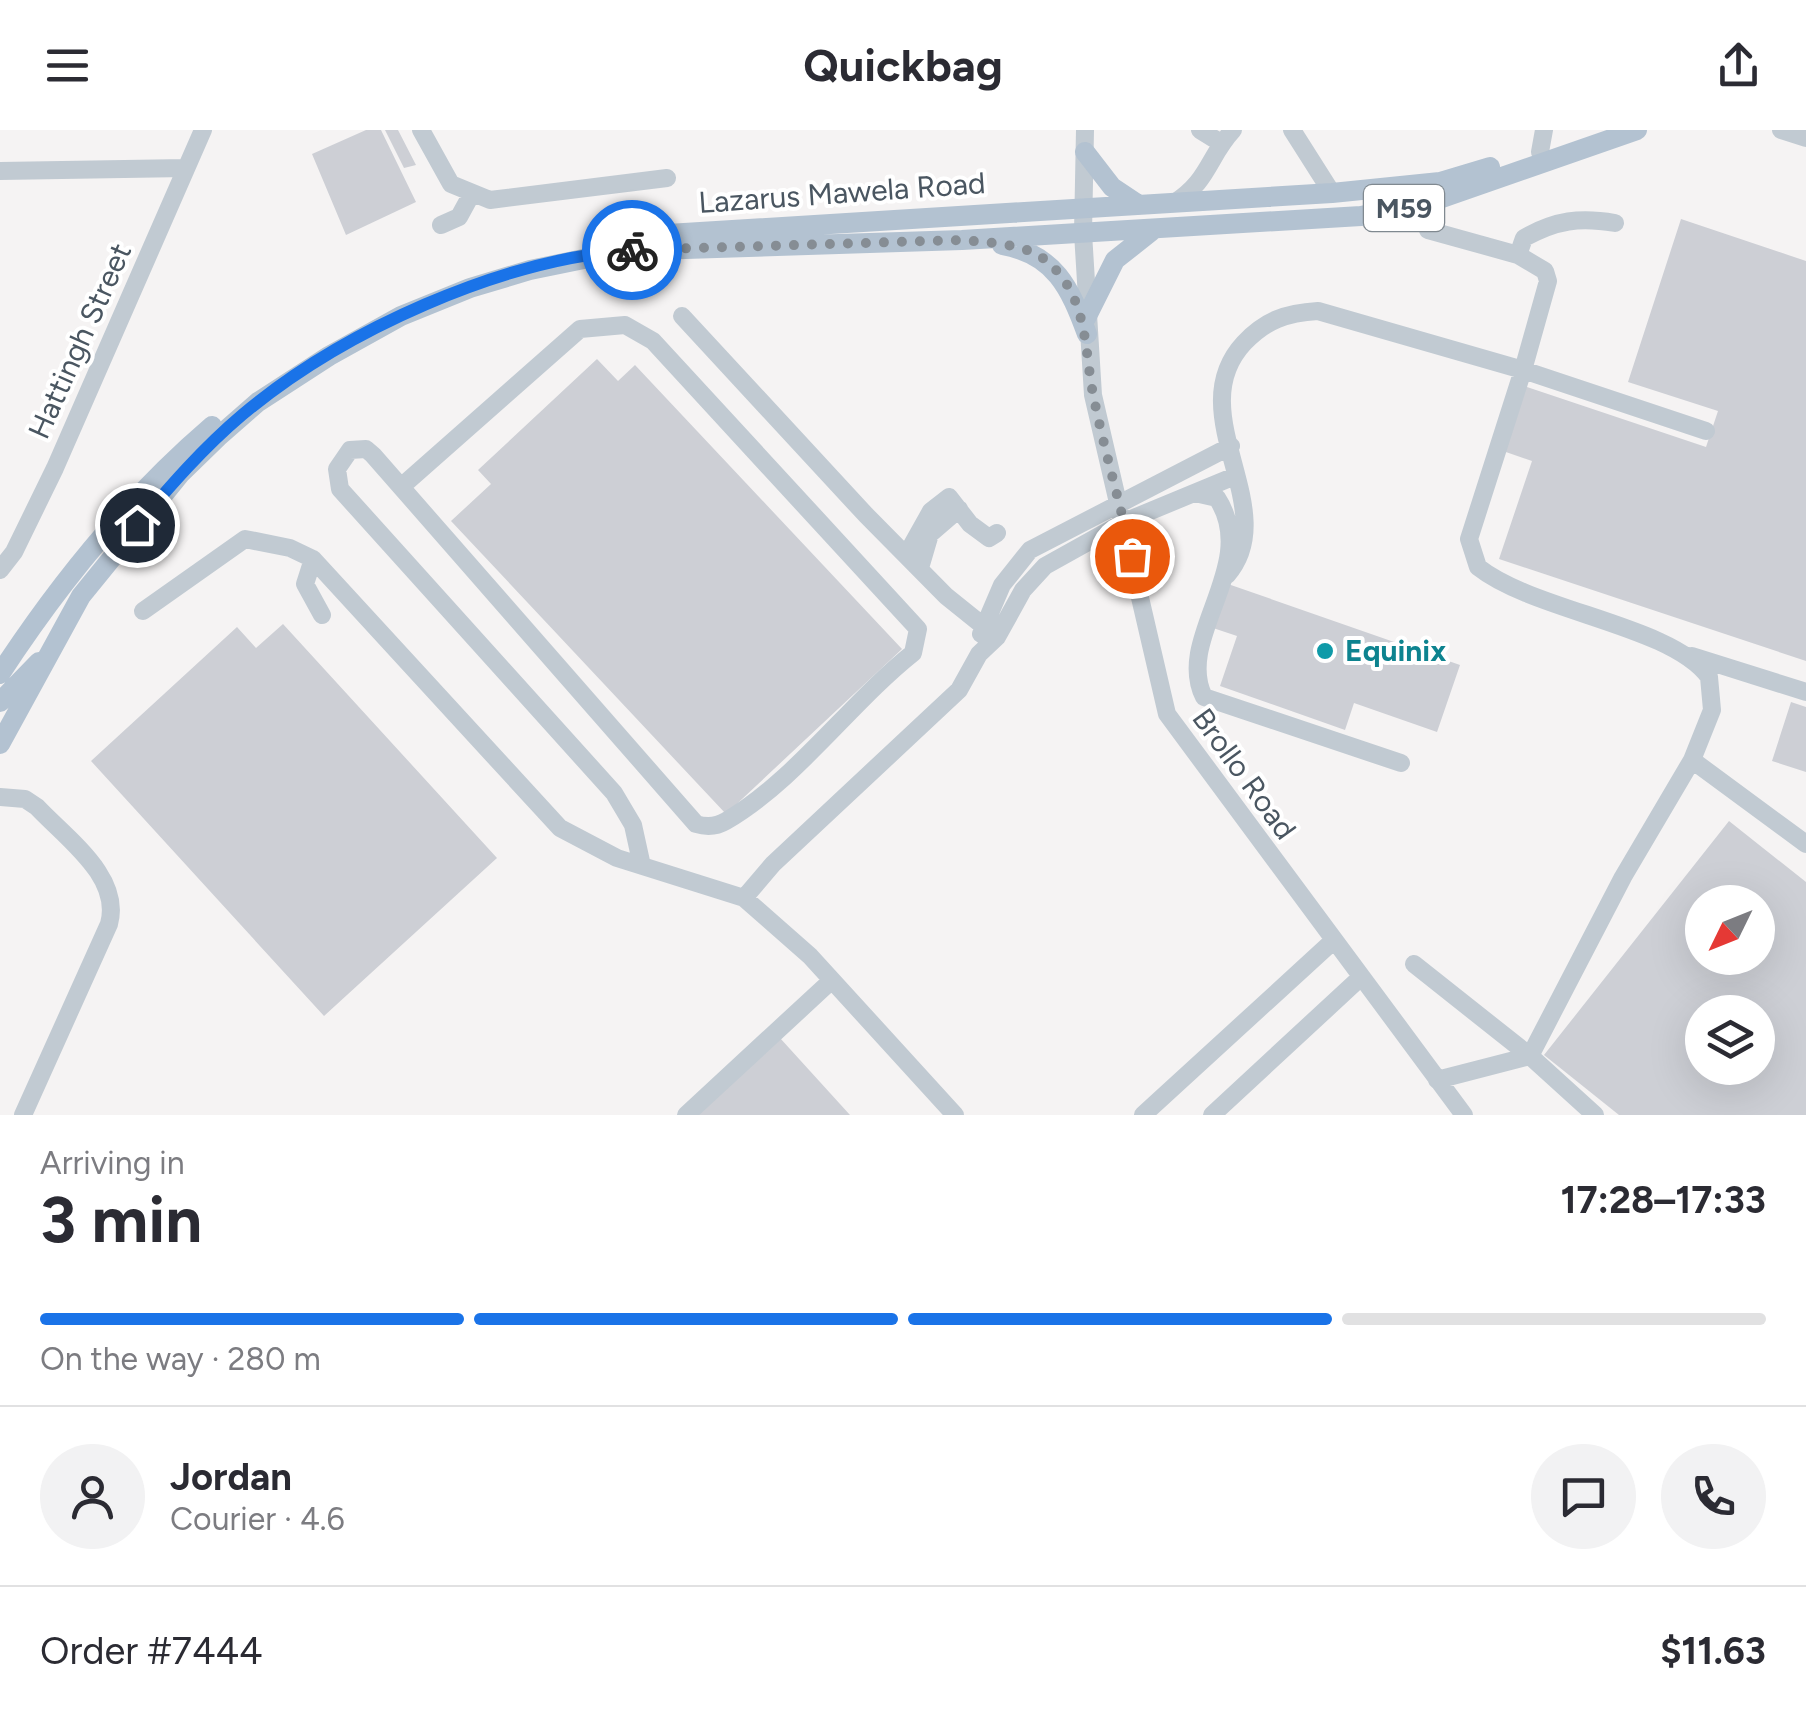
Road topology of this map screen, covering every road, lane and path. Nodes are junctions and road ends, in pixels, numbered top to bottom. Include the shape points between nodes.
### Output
1 (203, 130) edge
2 (422, 130) edge
3 (1085, 130) edge
4 (1200, 130) edge
5 (1292, 130) edge
6 (1544, 130) edge
7 (1601, 130) edge
8 (1637, 130) edge
9 (1781, 130) edge
10 (1228, 136) edge
11 (1806, 138) edge
12 (1085, 152) junction
13 (1540, 152) junction
14 (186, 168) junction
15 (0, 171) edge
16 (666, 178) dead end
17 (1332, 193) junction
18 (470, 195) junction
19 (1414, 195) junction
20 (1174, 202) junction
21 (1139, 205) junction
22 (1083, 208) junction
23 (1615, 223) dead end
24 (441, 225) dead end
25 (1160, 226) junction
26 (1083, 233) junction
27 (962, 240) junction
28 (1518, 255) junction
29 (682, 316) dead end
30 (1087, 326) junction
31 (1523, 370) junction
32 (1706, 431) dead end
33 (1230, 446) junction
34 (1234, 476) junction
35 (401, 487) junction
36 (1194, 493) junction
37 (1119, 502) junction
38 (1124, 522) junction
39 (997, 532) dead end
40 (313, 559) junction
41 (913, 561) junction
42 (0, 570) edge
43 (1227, 575) junction
44 (43, 608) junction
45 (143, 611) dead end
46 (322, 616) dead end
47 (990, 632) junction
48 (1684, 653) junction
49 (47, 654) junction
50 (0, 657) edge
51 (0, 674) edge
52 (1806, 692) edge
53 (0, 702) edge
54 (0, 744) edge
55 (1692, 760) junction
56 (1401, 762) dead end
57 (2, 797) edge
58 (1806, 844) edge
59 (642, 866) junction
60 (744, 898) junction
61 (1333, 941) junction
62 (1414, 964) dead end
63 (1360, 978) junction
64 (832, 980) junction
65 (1530, 1056) junction
66 (1437, 1080) junction
67 (23, 1115) edge
68 (686, 1115) edge
69 (955, 1115) edge
70 (1143, 1115) edge
71 (1212, 1115) edge
72 (1464, 1115) edge
73 (1595, 1115) edge

1 - 14 street, Hattingh Street
2 - 18 street via 451,184
3 - 12 street, Brollo Road
4 - 10 street
5 - 17 street
6 - 13 street
7 - 13 main road, Lazarus Mawela Road / M59
8 - 19 main road, Lazarus Mawela Road / M59
9 - 11 street
10 - 20 street via 1202,182
12 - 21 main road via 1112,187
12 - 22 street, Brollo Road
13 - 19 main road, Lazarus Mawela Road / M59
14 - 15 street
14 - 42 street, Hattingh Street via 55,468
16 - 18 street via 490,200
17 - 19 main road, Lazarus Mawela Road / M59
17 - 20 main road, Lazarus Mawela Road / M59
18 - 24 street via 459,216
19 - 25 main road, Lazarus Mawela Road / M59 via 1346,217
19 - 28 street via 1428,230
20 - 21 main road, Lazarus Mawela Road / M59
21 - 22 main road, Lazarus Mawela Road / M59
22 - 26 street, Brollo Road
22 - 44 main road, Lazarus Mawela Road / M59 via 612,240 439,287 346,332 241,400 125,509
23 - 28 street via 1584,217 1548,224 1524,238
25 - 26 main road, M59
25 - 30 main road via 1115,260
26 - 27 main road, Lazarus Mawela Road / M59
26 - 30 street, Brollo Road
27 - 30 main road via 1043,258
27 - 49 main road, Lazarus Mawela Road / M59 via 623,250 530,270 402,316 287,381 218,437 111,556
28 - 31 street via 1546,271 1548,281
29 - 41 street
30 - 37 street, Brollo Road via 1093,395
31 - 32 street
31 - 33 street via 1318,310 1286,313 1257,329 1221,376
31 - 48 street via 1469,540 1478,568 1506,585
33 - 34 street
33 - 37 street
34 - 36 street
34 - 43 street via 1247,536
35 - 35 street via 580,329 632,327 653,341 911,620 918,629 916,644 768,788 726,822 704,826 686,817
35 - 59 street via 366,449 350,450 337,469 350,502 614,792 633,825
36 - 38 street
36 - 43 street via 1217,498 1224,509
37 - 38 street, Brollo Road
37 - 47 street via 1030,550 1002,584
38 - 47 street via 1045,566
38 - 61 street, Brollo Road via 1170,720
39 - 41 street via 989,538 980,534 954,503
40 - 45 street via 245,538
40 - 46 street via 305,584
40 - 59 street via 560,828
41 - 47 street
43 - 56 street via 1197,660 1204,698
44 - 50 main road
44 - 51 main road, Lazarus Mawela Road / M59
47 - 60 street via 940,711
48 - 52 street
48 - 55 street via 1698,663 1714,694
49 - 53 main road
49 - 54 main road, Lazarus Mawela Road / M59
55 - 58 street
55 - 65 street via 1622,877
57 - 67 street via 37,807 98,872 112,901 109,924
59 - 60 street
60 - 64 street
61 - 63 street, Brollo Road
61 - 70 street
62 - 65 street
63 - 66 street, Brollo Road
63 - 71 street
64 - 68 street
64 - 69 street
65 - 66 street
65 - 73 street
66 - 72 street, Brollo Road

